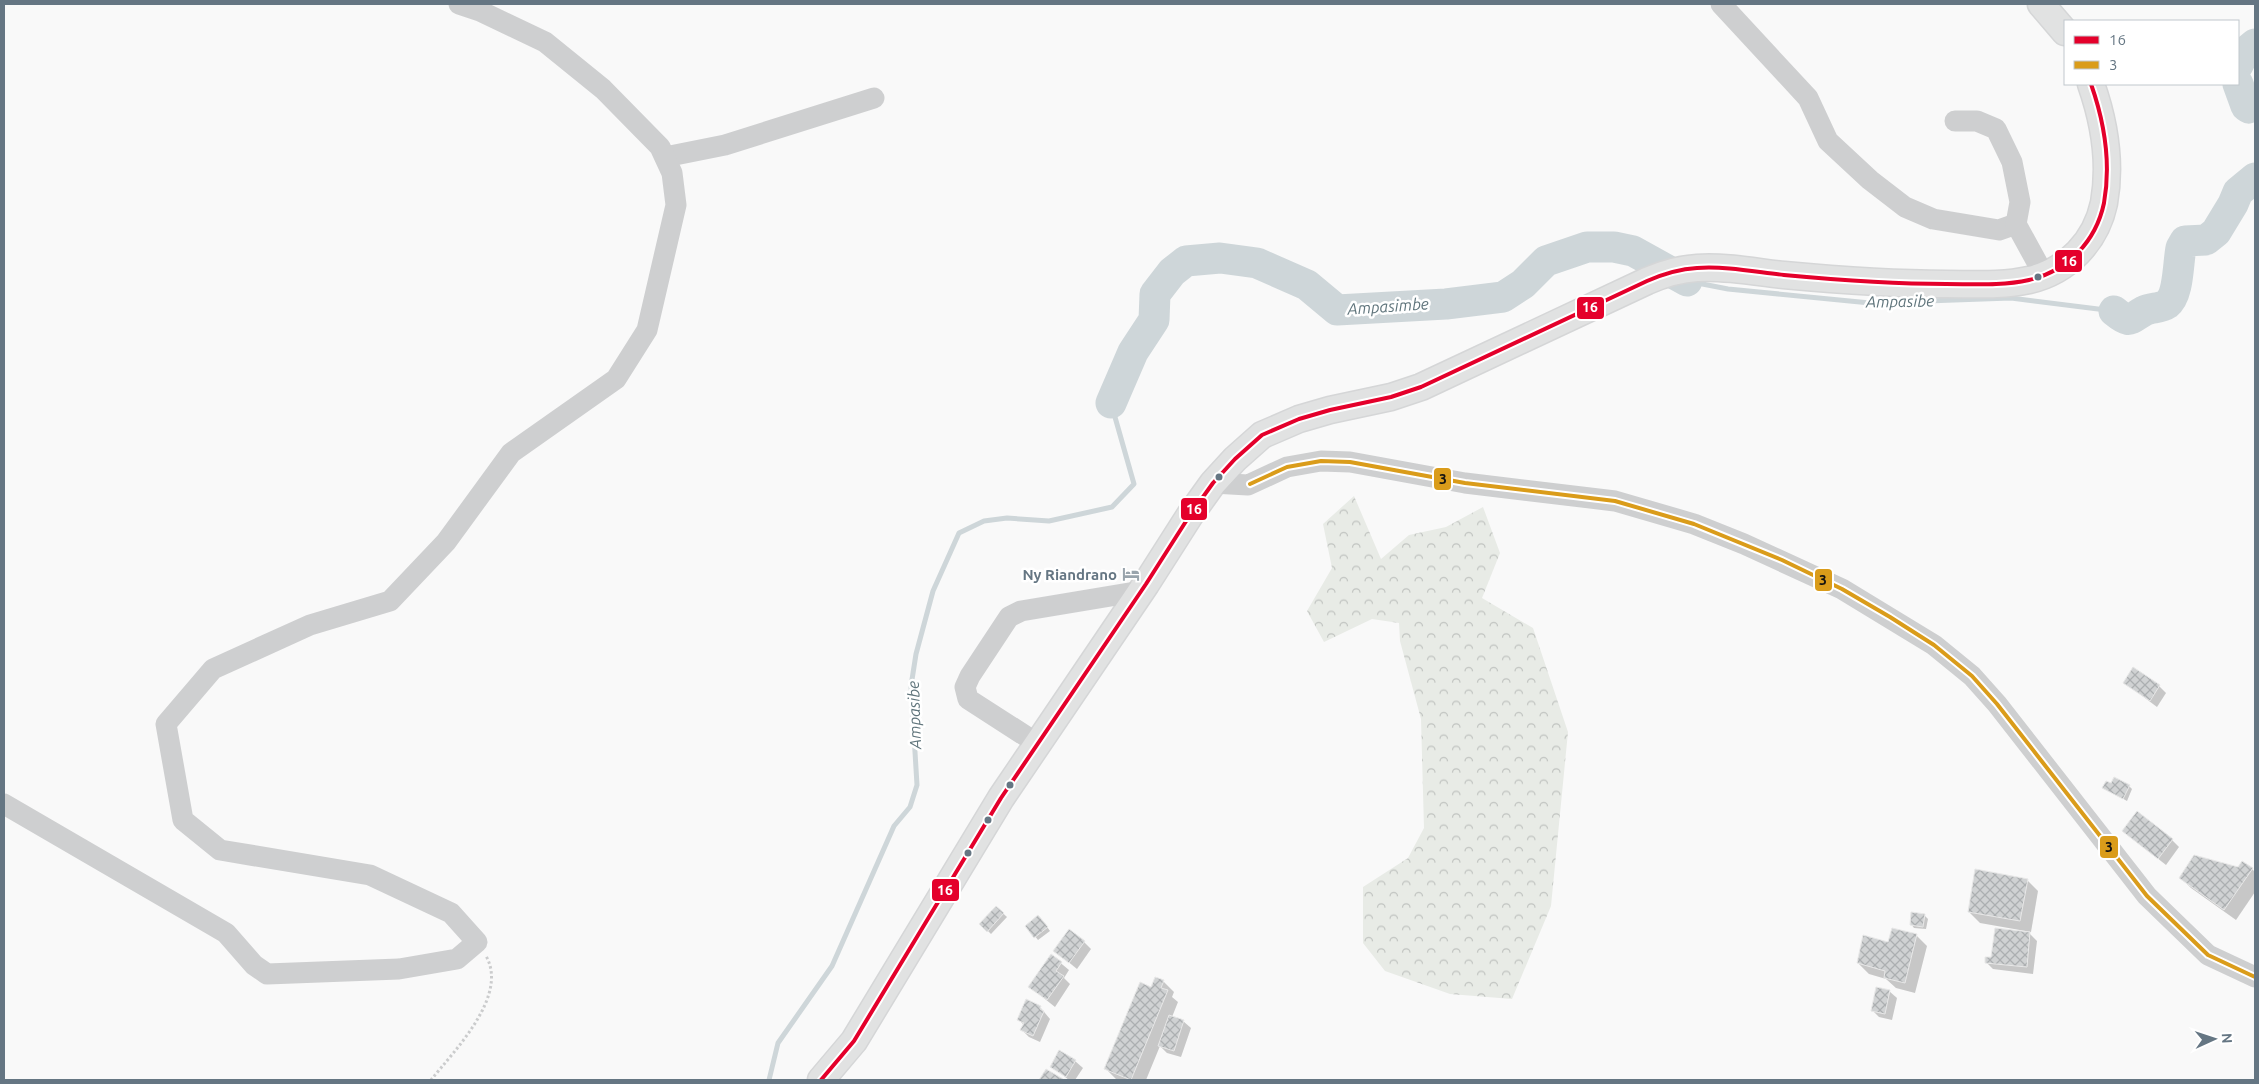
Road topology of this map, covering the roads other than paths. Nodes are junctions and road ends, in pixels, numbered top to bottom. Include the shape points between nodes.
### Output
1 (459, 4) edge
2 (1720, 4) edge
3 (2041, 4) edge
4 (2064, 31) edge
5 (2091, 85) edge
6 (874, 98) dead end
7 (1955, 121) dead end
8 (665, 157) junction
9 (2016, 224) junction
10 (2044, 274) junction
11 (1213, 484) junction
12 (1141, 591) junction
13 (1038, 744) junction
14 (4, 804) edge
15 (2255, 976) edge
16 (821, 1080) edge

1 - 8 street via 545,42 603,89 660,147
2 - 9 street via 1808,98 1828,141 1905,207 1933,219 2000,230
3 - 4 main road
5 - 10 main road via 2106,157 2106,188 2101,215 2084,247
6 - 8 street via 725,145
7 - 9 street via 1977,121 1996,129 2012,162 2020,202
8 - 14 street via 672,173 676,205 647,330 616,379 511,453 446,542 390,600 310,625 213,669 166,724 183,820 220,850 370,875 451,913 477,942 457,958 399,969 267,974 254,965 226,933
9 - 10 street
10 - 11 main road via 2029,280 1996,284 1887,284 1726,269 1680,270 1646,281 1421,387 1391,398 1322,412 1270,431 1254,440
11 - 12 main road
11 - 15 street via 1248,485 1287,467 1321,460 1350,462 1465,483 1615,501 1694,524 1782,560 1890,617 1934,645 1972,676 2147,896 2208,955
12 - 13 main road
12 - 13 street via 1021,611 1009,617 970,676 966,694 968,699
13 - 16 main road via 945,887 854,1041

